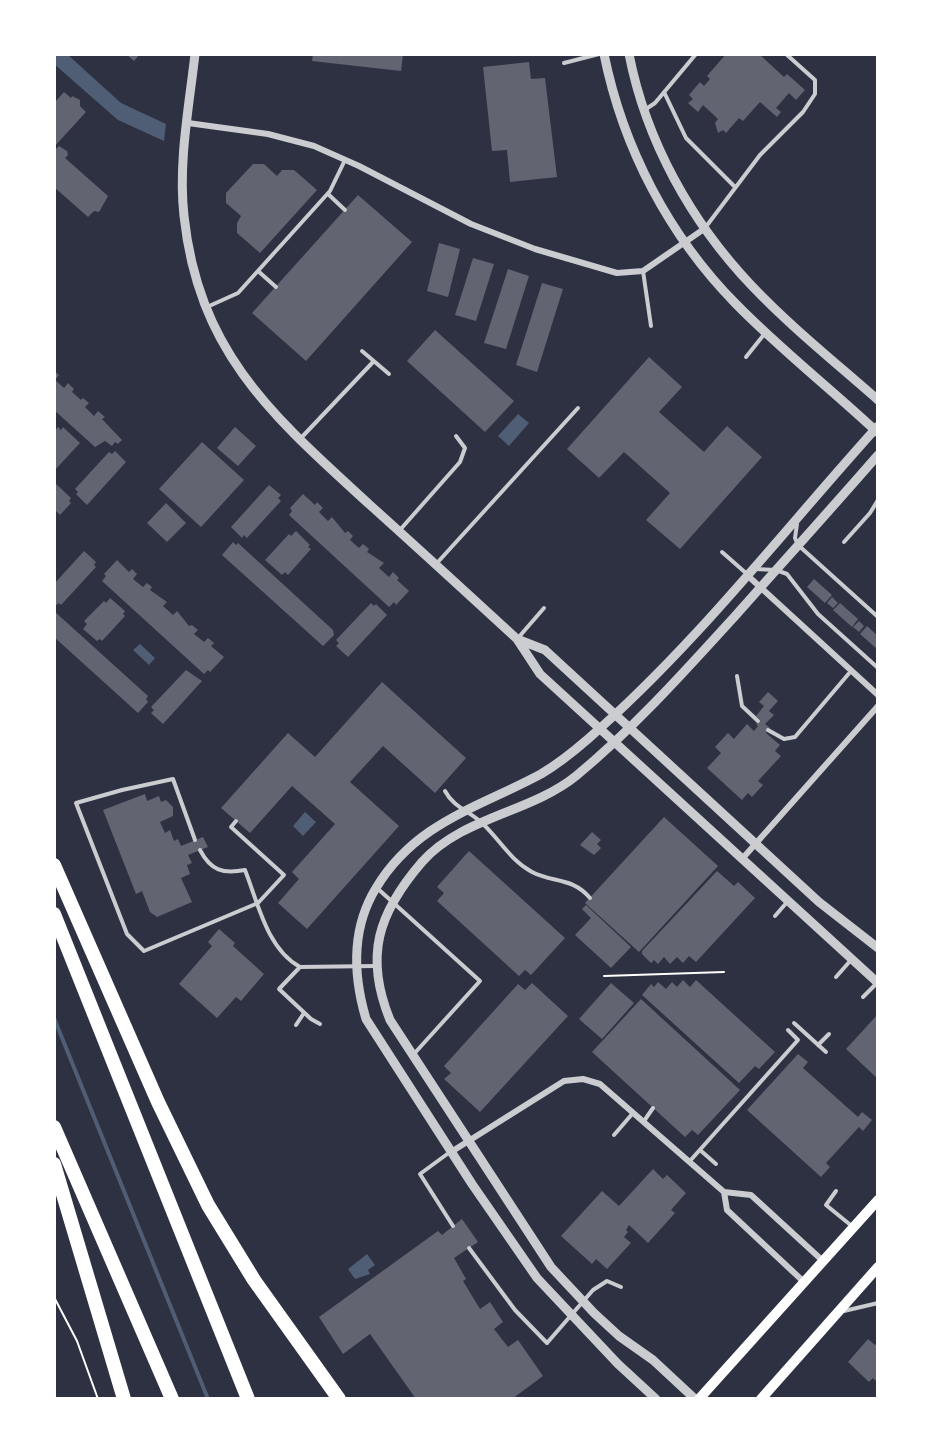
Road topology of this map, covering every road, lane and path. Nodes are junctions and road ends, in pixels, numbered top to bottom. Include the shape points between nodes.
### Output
1 (195, 54) edge
2 (599, 54) edge
3 (604, 54) edge
4 (629, 54) edge
5 (696, 54) edge
6 (786, 54) edge
7 (564, 63) dead end
8 (664, 92) junction
9 (644, 110) junction
10 (188, 123) junction
11 (345, 160) junction
12 (734, 186) junction
13 (328, 194) junction
14 (345, 210) dead end
15 (704, 229) junction
16 (684, 242) junction
17 (258, 271) junction
18 (643, 271) junction
19 (276, 287) dead end
20 (206, 307) junction
21 (651, 326) dead end
22 (766, 332) junction
23 (362, 351) dead end
24 (746, 357) dead end
25 (373, 362) junction
26 (388, 374) dead end
27 (878, 400) edge
28 (578, 408) dead end
29 (877, 430) edge
30 (456, 436) dead end
31 (299, 440) junction
32 (878, 455) edge
33 (878, 500) edge
34 (800, 515) junction
35 (399, 531) junction
36 (844, 542) dead end
37 (798, 545) junction
38 (722, 552) dead end
39 (435, 564) junction
40 (776, 570) junction
41 (749, 572) junction
42 (761, 587) junction
43 (544, 608) dead end
44 (878, 616) edge
45 (517, 639) junction
46 (878, 668) edge
47 (851, 671) junction
48 (737, 676) dead end
49 (878, 695) edge
50 (878, 706) edge
51 (615, 713) junction
52 (758, 721) dead end
53 (630, 728) junction
54 (599, 729) junction
55 (768, 730) dead end
56 (614, 743) junction
57 (445, 791) dead end
58 (463, 810) junction
59 (236, 820) dead end
60 (483, 823) junction
61 (195, 840) dead end
62 (756, 843) junction
63 (200, 850) dead end
64 (742, 859) junction
65 (54, 865) edge
66 (376, 888) junction
67 (590, 898) dead end
68 (788, 901) junction
69 (258, 903) junction
70 (393, 903) junction
71 (54, 914) edge
72 (775, 916) dead end
73 (878, 948) edge
74 (852, 959) junction
75 (375, 966) junction
76 (300, 967) junction
77 (356, 968) junction
78 (724, 972) dead end
79 (604, 976) dead end
80 (836, 977) dead end
81 (878, 983) edge
82 (863, 997) dead end
83 (304, 1013) junction
84 (794, 1023) dead end
85 (320, 1024) dead end
86 (296, 1025) dead end
87 (788, 1030) dead end
88 (829, 1034) dead end
89 (818, 1045) junction
90 (826, 1052) dead end
91 (412, 1056) junction
92 (654, 1108) dead end
93 (634, 1112) junction
94 (644, 1121) junction
95 (54, 1127) edge
96 (614, 1135) dead end
97 (468, 1141) junction
98 (700, 1150) junction
99 (451, 1152) junction
100 (689, 1162) junction
101 (54, 1164) edge
102 (716, 1164) dead end
103 (836, 1191) dead end
104 (724, 1192) junction
105 (878, 1200) edge
106 (453, 1226) dead end
107 (854, 1227) junction
108 (469, 1248) dead end
109 (823, 1261) junction
110 (878, 1267) edge
111 (804, 1282) junction
112 (621, 1287) dead end
113 (54, 1297) edge
114 (583, 1302) junction
115 (878, 1303) edge
116 (838, 1312) junction
117 (571, 1316) junction
118 (98, 1399) edge
119 (124, 1399) edge
120 (172, 1399) edge
121 (248, 1399) edge
122 (339, 1399) edge
123 (656, 1399) edge
124 (697, 1399) edge
125 (761, 1399) edge

1 - 10 street
2 - 7 lane
3 - 16 street via 624,127 644,175
4 - 9 street
5 - 8 lane
6 - 12 lane via 815,80 815,94
8 - 9 lane
8 - 12 lane via 686,138
9 - 15 street via 682,194
10 - 11 street via 268,134 314,146
10 - 20 street via 184,216 190,255
11 - 13 lane
11 - 18 street via 471,224 535,249 617,273
12 - 15 lane
13 - 14 lane
13 - 17 lane
15 - 16 street
15 - 27 street via 753,287
16 - 18 street
16 - 22 street via 707,273
17 - 19 lane
17 - 20 lane via 238,293
18 - 21 lane
20 - 31 street via 249,386
22 - 24 lane
22 - 29 street
23 - 25 lane
25 - 26 lane
25 - 31 lane
28 - 39 lane
29 - 34 street
30 - 35 lane via 465,448 460,462
31 - 35 street
32 - 37 street
33 - 36 lane
34 - 37 lane via 795,529
34 - 41 street
35 - 39 street
37 - 40 street
37 - 44 lane
38 - 41 lane
39 - 45 street
40 - 41 lane
40 - 42 street
40 - 46 lane via 787,574 818,614
41 - 42 street
41 - 51 street via 665,666
42 - 47 street
42 - 53 street
43 - 45 lane
45 - 51 street via 545,650
45 - 54 street via 540,674
47 - 49 street
47 - 55 lane via 795,737 784,739
48 - 52 lane via 742,706
50 - 62 street
51 - 53 street
51 - 54 street
53 - 56 street
53 - 62 street
54 - 56 street
54 - 58 street via 542,773
56 - 60 street via 553,791
56 - 64 street
57 - 58 lane
58 - 60 lane
58 - 66 street via 430,829 406,850
59 - 69 lane via 231,827 284,875
60 - 67 lane via 520,864 534,873 582,889
60 - 70 street via 444,843 423,862
61 - 69 lane via 173,779 76,803 127,933 144,951
62 - 64 street
62 - 73 street via 819,902
63 - 69 lane via 213,869 228,873 245,870
64 - 68 street
65 - 122 highway via 158,1102 208,1205 254,1280
66 - 70 lane
66 - 77 street via 365,911 355,953
68 - 72 lane
68 - 74 street
69 - 76 lane via 276,945 285,958
70 - 75 street via 379,937
70 - 91 lane via 480,981
71 - 121 highway
74 - 80 lane
74 - 81 street
75 - 77 lane
75 - 91 street via 380,996
76 - 77 lane
76 - 83 lane via 279,989
77 - 99 street via 366,1019
78 - 79 path
81 - 82 lane
83 - 85 lane
83 - 86 lane
84 - 89 lane
87 - 98 lane via 798,1040
88 - 89 lane
89 - 90 lane
91 - 97 street
92 - 94 lane
93 - 94 street
93 - 96 lane
93 - 97 street via 600,1084 583,1079 564,1081
94 - 100 street
95 - 120 highway
97 - 99 street
97 - 114 street via 551,1267
98 - 100 lane
98 - 102 lane
99 - 106 lane via 420,1174
99 - 117 street via 537,1278
100 - 104 street
101 - 119 highway
103 - 107 lane via 826,1205
104 - 109 street via 751,1195
104 - 111 street via 727,1210
105 - 107 main road
107 - 109 main road
108 - 117 lane via 515,1310 547,1343
109 - 111 main road
110 - 116 main road
111 - 124 main road
112 - 114 lane via 607,1281
113 - 118 path via 77,1341
114 - 117 lane
114 - 124 street
115 - 116 lane
116 - 125 main road
117 - 123 street

